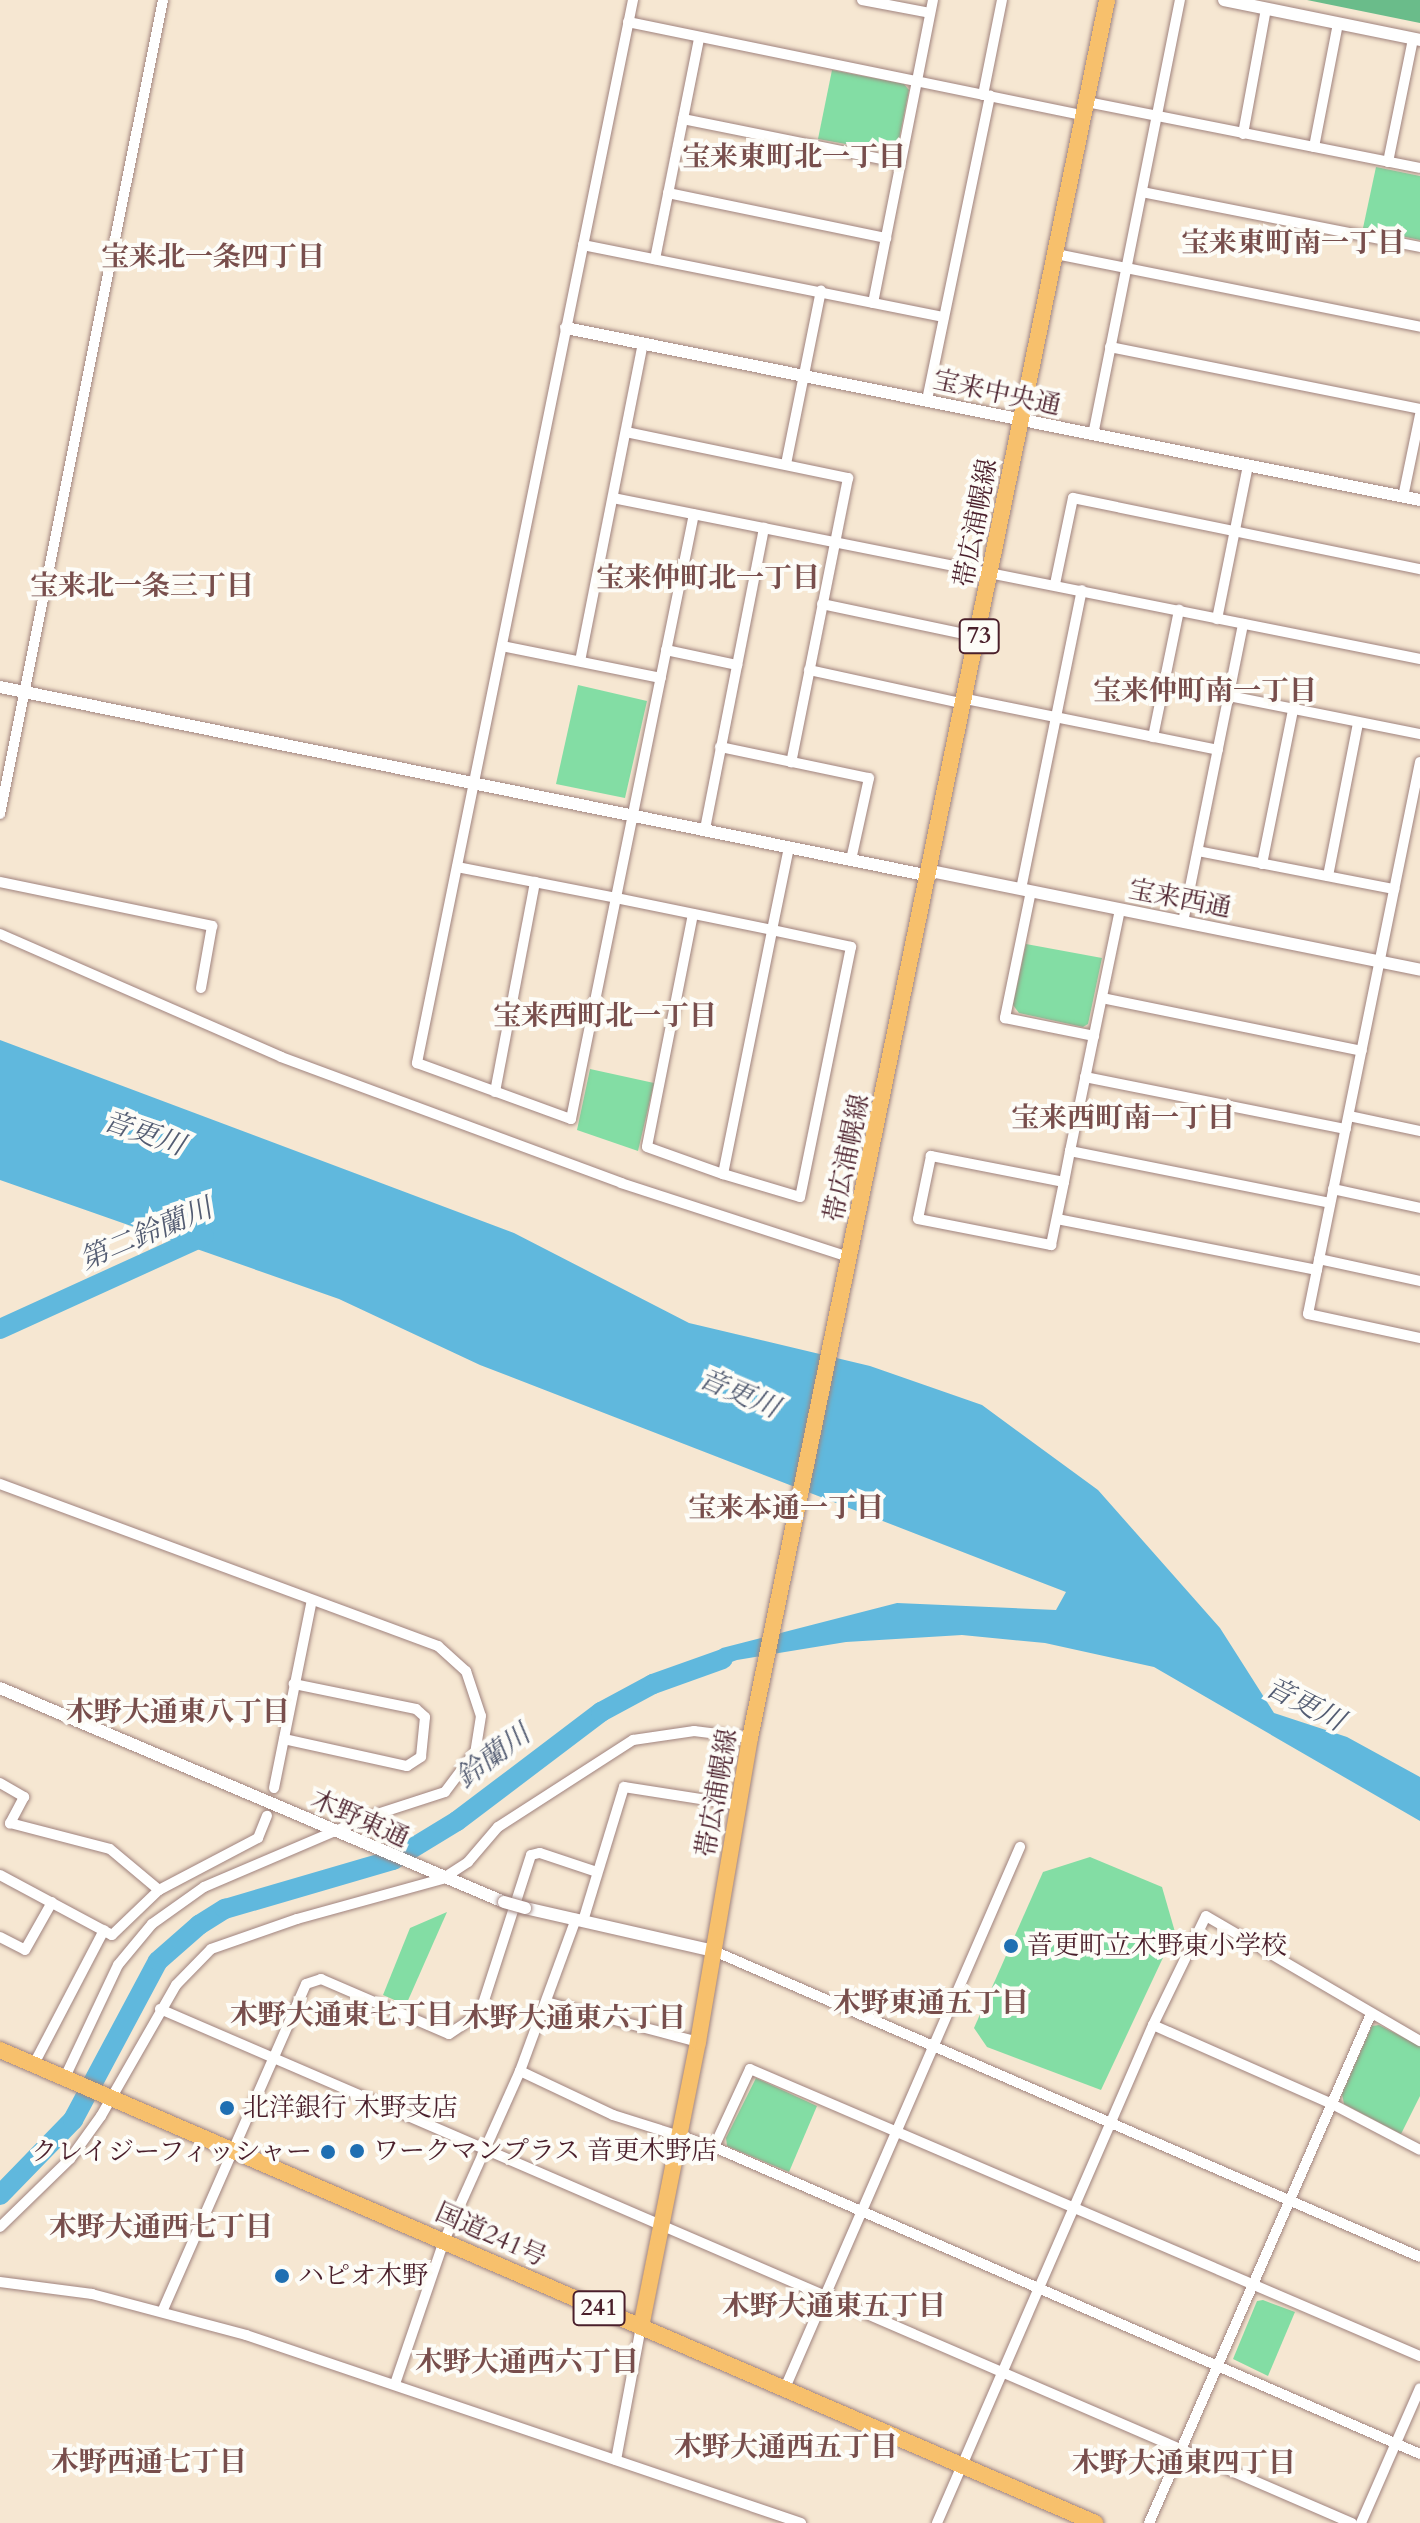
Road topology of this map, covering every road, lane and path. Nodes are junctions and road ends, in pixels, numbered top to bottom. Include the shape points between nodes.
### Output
1 (163, 0) edge
2 (633, 0) edge
3 (862, 0) edge
4 (933, 0) edge
5 (1002, 0) edge
6 (1107, 0) edge
7 (1180, 0) edge
8 (1224, 0) edge
9 (1266, 9) junction
10 (930, 13) junction
11 (628, 22) junction
12 (1338, 24) junction
13 (699, 38) junction
14 (1416, 40) edge
15 (916, 80) junction
16 (986, 95) junction
17 (1085, 109) junction
18 (1157, 116) junction
19 (683, 119) junction
20 (1243, 134) junction
21 (1314, 147) junction
22 (1388, 162) junction
23 (901, 163) junction
24 (1420, 168) edge
25 (1142, 192) junction
26 (668, 193) junction
27 (886, 238) junction
28 (583, 245) junction
29 (1420, 247) edge
30 (1056, 254) junction
31 (655, 259) junction
32 (1127, 269) junction
33 (821, 291) junction
34 (873, 303) junction
35 (944, 317) junction
36 (1420, 327) edge
37 (566, 328) junction
38 (643, 343) junction
39 (1110, 347) junction
40 (804, 376) junction
41 (927, 400) junction
42 (1420, 412) edge
43 (1021, 420) junction
44 (626, 432) junction
45 (1093, 435) junction
46 (786, 464) junction
47 (1248, 465) junction
48 (1403, 497) junction
49 (613, 498) junction
50 (1420, 500) edge
51 (694, 514) junction
52 (764, 528) junction
53 (1235, 531) junction
54 (836, 542) junction
55 (1420, 569) edge
56 (992, 572) junction
57 (1055, 584) junction
58 (1082, 590) junction
59 (822, 604) junction
60 (1179, 610) junction
61 (1217, 619) junction
62 (1243, 624) junction
63 (979, 637) junction
64 (502, 646) junction
65 (666, 650) junction
66 (1420, 659) edge
67 (580, 661) junction
68 (737, 665) junction
69 (809, 670) junction
70 (661, 678) junction
71 (0, 687) edge
72 (25, 692) junction
73 (1229, 696) junction
74 (965, 701) junction
75 (1293, 710) junction
76 (1055, 718) junction
77 (1358, 723) junction
78 (1420, 734) edge
79 (1153, 737) junction
80 (720, 747) junction
81 (1218, 750) junction
82 (791, 762) junction
83 (1420, 762) edge
84 (474, 783) junction
85 (0, 814) edge
86 (634, 815) junction
87 (705, 829) junction
88 (789, 847) junction
89 (1198, 851) junction
90 (851, 860) junction
91 (1262, 864) junction
92 (457, 867) junction
93 (930, 874) junction
94 (1328, 876) junction
95 (0, 882) edge
96 (535, 882) junction
97 (1394, 889) junction
98 (1026, 890) junction
99 (616, 898) junction
100 (1120, 910) junction
101 (693, 914) junction
102 (1183, 922) junction
103 (772, 930) junction
104 (0, 934) edge
105 (1380, 962) junction
106 (1420, 970) edge
107 (201, 988) dead end
108 (1102, 998) junction
109 (1094, 1036) junction
110 (1362, 1051) junction
111 (1085, 1077) junction
112 (495, 1092) junction
113 (1349, 1116) junction
114 (1346, 1129) junction
115 (1420, 1131) edge
116 (1070, 1151) junction
117 (723, 1174) junction
118 (1064, 1182) junction
119 (1333, 1189) junction
120 (1330, 1203) junction
121 (1420, 1208) edge
122 (1057, 1219) junction
123 (847, 1264) junction
124 (1318, 1264) junction
125 (1420, 1281) edge
126 (1420, 1338) edge
127 (0, 1484) edge
128 (312, 1600) junction
129 (294, 1684) junction
130 (0, 1688) edge
131 (752, 1730) junction
132 (284, 1739) junction
133 (0, 1783) edge
134 (274, 1788) dead end
135 (739, 1805) junction
136 (267, 1816) dead end
137 (335, 1832) junction
138 (1020, 1847) dead end
139 (597, 1872) junction
140 (0, 1875) edge
141 (442, 1879) junction
142 (159, 1890) junction
143 (52, 1902) junction
144 (580, 1920) junction
145 (104, 1930) junction
146 (0, 1937) edge
147 (714, 1951) junction
148 (546, 2002) junction
149 (160, 2009) junction
150 (1371, 2014) junction
151 (1153, 2025) junction
152 (1420, 2041) edge
153 (698, 2042) junction
154 (934, 2046) junction
155 (0, 2050) edge
156 (274, 2056) junction
157 (34, 2064) junction
158 (520, 2071) junction
159 (69, 2079) junction
160 (106, 2095) junction
161 (1332, 2104) junction
162 (1112, 2122) junction
163 (680, 2133) junction
164 (897, 2133) junction
165 (484, 2147) junction
166 (714, 2147) junction
167 (232, 2150) junction
168 (1420, 2150) edge
169 (1289, 2200) junction
170 (1074, 2208) junction
171 (863, 2211) junction
172 (661, 2224) junction
173 (0, 2227) edge
174 (444, 2241) junction
175 (1420, 2257) edge
176 (0, 2282) edge
177 (1253, 2286) junction
178 (1040, 2288) junction
179 (826, 2295) junction
180 (162, 2312) junction
181 (641, 2327) junction
182 (1420, 2356) edge
183 (1218, 2366) junction
184 (1005, 2373) junction
185 (395, 2384) junction
186 (785, 2388) junction
187 (1420, 2388) edge
188 (1396, 2444) junction
189 (1183, 2448) junction
190 (1420, 2454) edge
191 (616, 2460) junction
192 (965, 2465) junction
193 (801, 2523) edge
194 (937, 2523) edge
195 (1095, 2523) edge
196 (1149, 2523) edge
197 (1352, 2523) edge
198 (1361, 2523) edge

1 - 72 street
2 - 11 street
3 - 10 street
4 - 10 street
5 - 16 street
6 - 17 main road, 帯広浦幌線 / 73
7 - 18 street
8 - 9 street
9 - 12 street
9 - 20 street
10 - 15 street
11 - 13 street
11 - 28 street
12 - 14 street
12 - 21 street
13 - 15 street
13 - 19 street
14 - 22 street
15 - 16 street
15 - 23 street
16 - 17 street
16 - 35 street
17 - 18 street
17 - 30 main road, 帯広浦幌線 / 73
18 - 20 street
18 - 25 street
19 - 23 street
19 - 26 street
20 - 21 street
21 - 22 street
22 - 24 street
23 - 27 street
25 - 29 street
25 - 32 street
26 - 27 street
26 - 31 street
27 - 34 street
28 - 31 street
28 - 37 street
30 - 32 street
30 - 43 main road, 帯広浦幌線 / 73
31 - 33 street
32 - 36 street
32 - 39 street
33 - 34 street
33 - 40 street
34 - 35 street
35 - 41 street
37 - 38 street, 宝来中央通
37 - 64 street
38 - 40 street, 宝来中央通
38 - 44 street
39 - 42 street
39 - 45 street
40 - 41 street, 宝来中央通
40 - 46 street
41 - 43 street, 宝来中央通
42 - 48 street
43 - 45 street, 宝来中央通
43 - 56 main road, 帯広浦幌線 / 73
44 - 46 street
44 - 49 street
45 - 47 street, 宝来中央通
46 - 54 street via 848,478
47 - 48 street, 宝来中央通
47 - 53 street
48 - 50 street, 宝来中央通
49 - 51 street
49 - 67 street
51 - 52 street
51 - 65 street
52 - 54 street
52 - 68 street
53 - 55 street
53 - 57 street via 1073,498
53 - 61 street
54 - 56 street
54 - 59 street
56 - 57 street
56 - 63 main road, 帯広浦幌線 / 73
57 - 58 street
58 - 60 street
58 - 76 street
59 - 63 street
59 - 69 street
60 - 61 street
60 - 79 street
61 - 62 street
62 - 66 street
62 - 73 street
63 - 74 main road, 帯広浦幌線 / 73
64 - 67 street
64 - 84 street
65 - 68 street
65 - 70 street
67 - 70 street
68 - 80 street
69 - 74 street
69 - 82 street
70 - 86 street
71 - 72 street, 宝来西通
72 - 84 street, 宝来西通
72 - 85 street
73 - 75 street
73 - 81 street
74 - 76 street
74 - 93 main road, 帯広浦幌線 / 73
75 - 77 street
75 - 91 street
76 - 79 street
76 - 98 street
77 - 78 street
77 - 94 street
79 - 81 street
80 - 82 street
80 - 87 street
81 - 89 street
82 - 90 street via 869,778
83 - 97 street
84 - 86 street, 宝来西通
84 - 92 street
86 - 87 street, 宝来西通
86 - 99 street
87 - 88 street, 宝来西通
88 - 90 street, 宝来西通
88 - 103 street
89 - 91 street
89 - 102 street
90 - 93 street, 宝来西通
91 - 94 street
92 - 96 street
92 - 112 street via 417,1063
93 - 98 street, 宝来西通
93 - 123 main road, 帯広浦幌線 / 73
94 - 97 street
95 - 107 street via 212,926
96 - 99 street
96 - 112 street
97 - 105 street
98 - 100 street, 宝来西通
98 - 109 street via 1005,1018
99 - 101 street
99 - 112 street via 571,1119
100 - 102 street, 宝来西通
100 - 108 street
101 - 103 street
101 - 117 street via 647,1147
102 - 105 street, 宝来西通
103 - 117 street
103 - 117 street via 851,947 800,1197
104 - 123 street via 295,1062
105 - 106 street, 宝来西通
105 - 110 street
108 - 109 street
108 - 110 street
109 - 111 street
110 - 113 street
111 - 114 street
111 - 116 street
113 - 114 street
113 - 115 street
114 - 119 street
116 - 118 street
116 - 120 street
118 - 122 street
118 - 122 street via 931,1156 918,1219 1051,1245
119 - 120 street
119 - 121 street
120 - 124 street
122 - 124 street
123 - 131 main road, 帯広浦幌線 / 73
124 - 125 street
124 - 126 street via 1308,1314
127 - 128 street
128 - 129 street
128 - 137 street via 438,1646 466,1671 481,1716 475,1752 445,1792
129 - 132 street
129 - 132 street via 416,1709 425,1717 421,1757 407,1766
130 - 137 street, 木野東通
131 - 135 main road, 帯広浦幌線 / 73
131 - 141 street via 633,1740 498,1827 468,1862
132 - 134 street
133 - 142 street via 24,1797 10,1823 110,1849
135 - 139 street via 624,1787
135 - 147 main road, 帯広浦幌線 / 73
136 - 142 street via 258,1838
137 - 141 street, 木野東通
137 - 159 street via 204,1887 152,1924 118,1965
138 - 154 street
139 - 144 street
139 - 156 street via 540,1853 531,1855 480,2013 449,2034 321,1979 306,1984
140 - 143 street
141 - 144 street, 木野東通, bridge via 504,1902
141 - 149 street via 211,1949 190,1967
142 - 145 street via 112,1935
143 - 145 street
143 - 146 street via 25,1950
144 - 147 street, 木野東通
144 - 148 street
145 - 157 street
147 - 153 main road, 帯広浦幌線 / 73
147 - 154 street
148 - 153 street
148 - 158 street
149 - 156 street
149 - 160 street
150 - 151 street via 1206,1916
150 - 152 street
150 - 161 street
151 - 161 street
151 - 162 street
153 - 163 main road, 帯広浦幌線 / 73
154 - 162 street
154 - 164 street
155 - 157 main road, 国道241号 / 241
156 - 165 street
156 - 167 street
157 - 159 main road, 国道241号 / 241
158 - 163 street via 613,2115
158 - 165 street
159 - 160 main road, 国道241号 / 241
160 - 167 main road, 国道241号 / 241
160 - 173 street via 70,2159
161 - 168 street
161 - 169 street
162 - 169 street
162 - 170 street
163 - 166 street
163 - 172 main road, 帯広浦幌線 / 73
164 - 166 street via 750,2069
164 - 170 street
164 - 171 street
165 - 172 street
165 - 174 street
166 - 171 street
167 - 174 main road, 国道241号 / 241
167 - 180 street
169 - 175 street
169 - 177 street
170 - 177 street
170 - 178 street
171 - 178 street
171 - 179 street
172 - 179 street
172 - 181 main road, 帯広浦幌線 / 73
174 - 181 main road, 国道241号 / 241
174 - 185 street
176 - 180 street via 92,2294
177 - 182 street
177 - 183 street
178 - 183 street
178 - 184 street
179 - 184 street
179 - 186 street
180 - 185 street
181 - 186 main road, 国道241号 / 241
181 - 191 street
183 - 188 street
183 - 189 street
184 - 189 street
184 - 192 street
185 - 191 street
186 - 192 main road, 国道241号 / 241
187 - 188 street
188 - 190 street
188 - 198 street
189 - 196 street
189 - 197 street
191 - 193 street
192 - 194 street
192 - 195 main road, 国道241号 / 241

